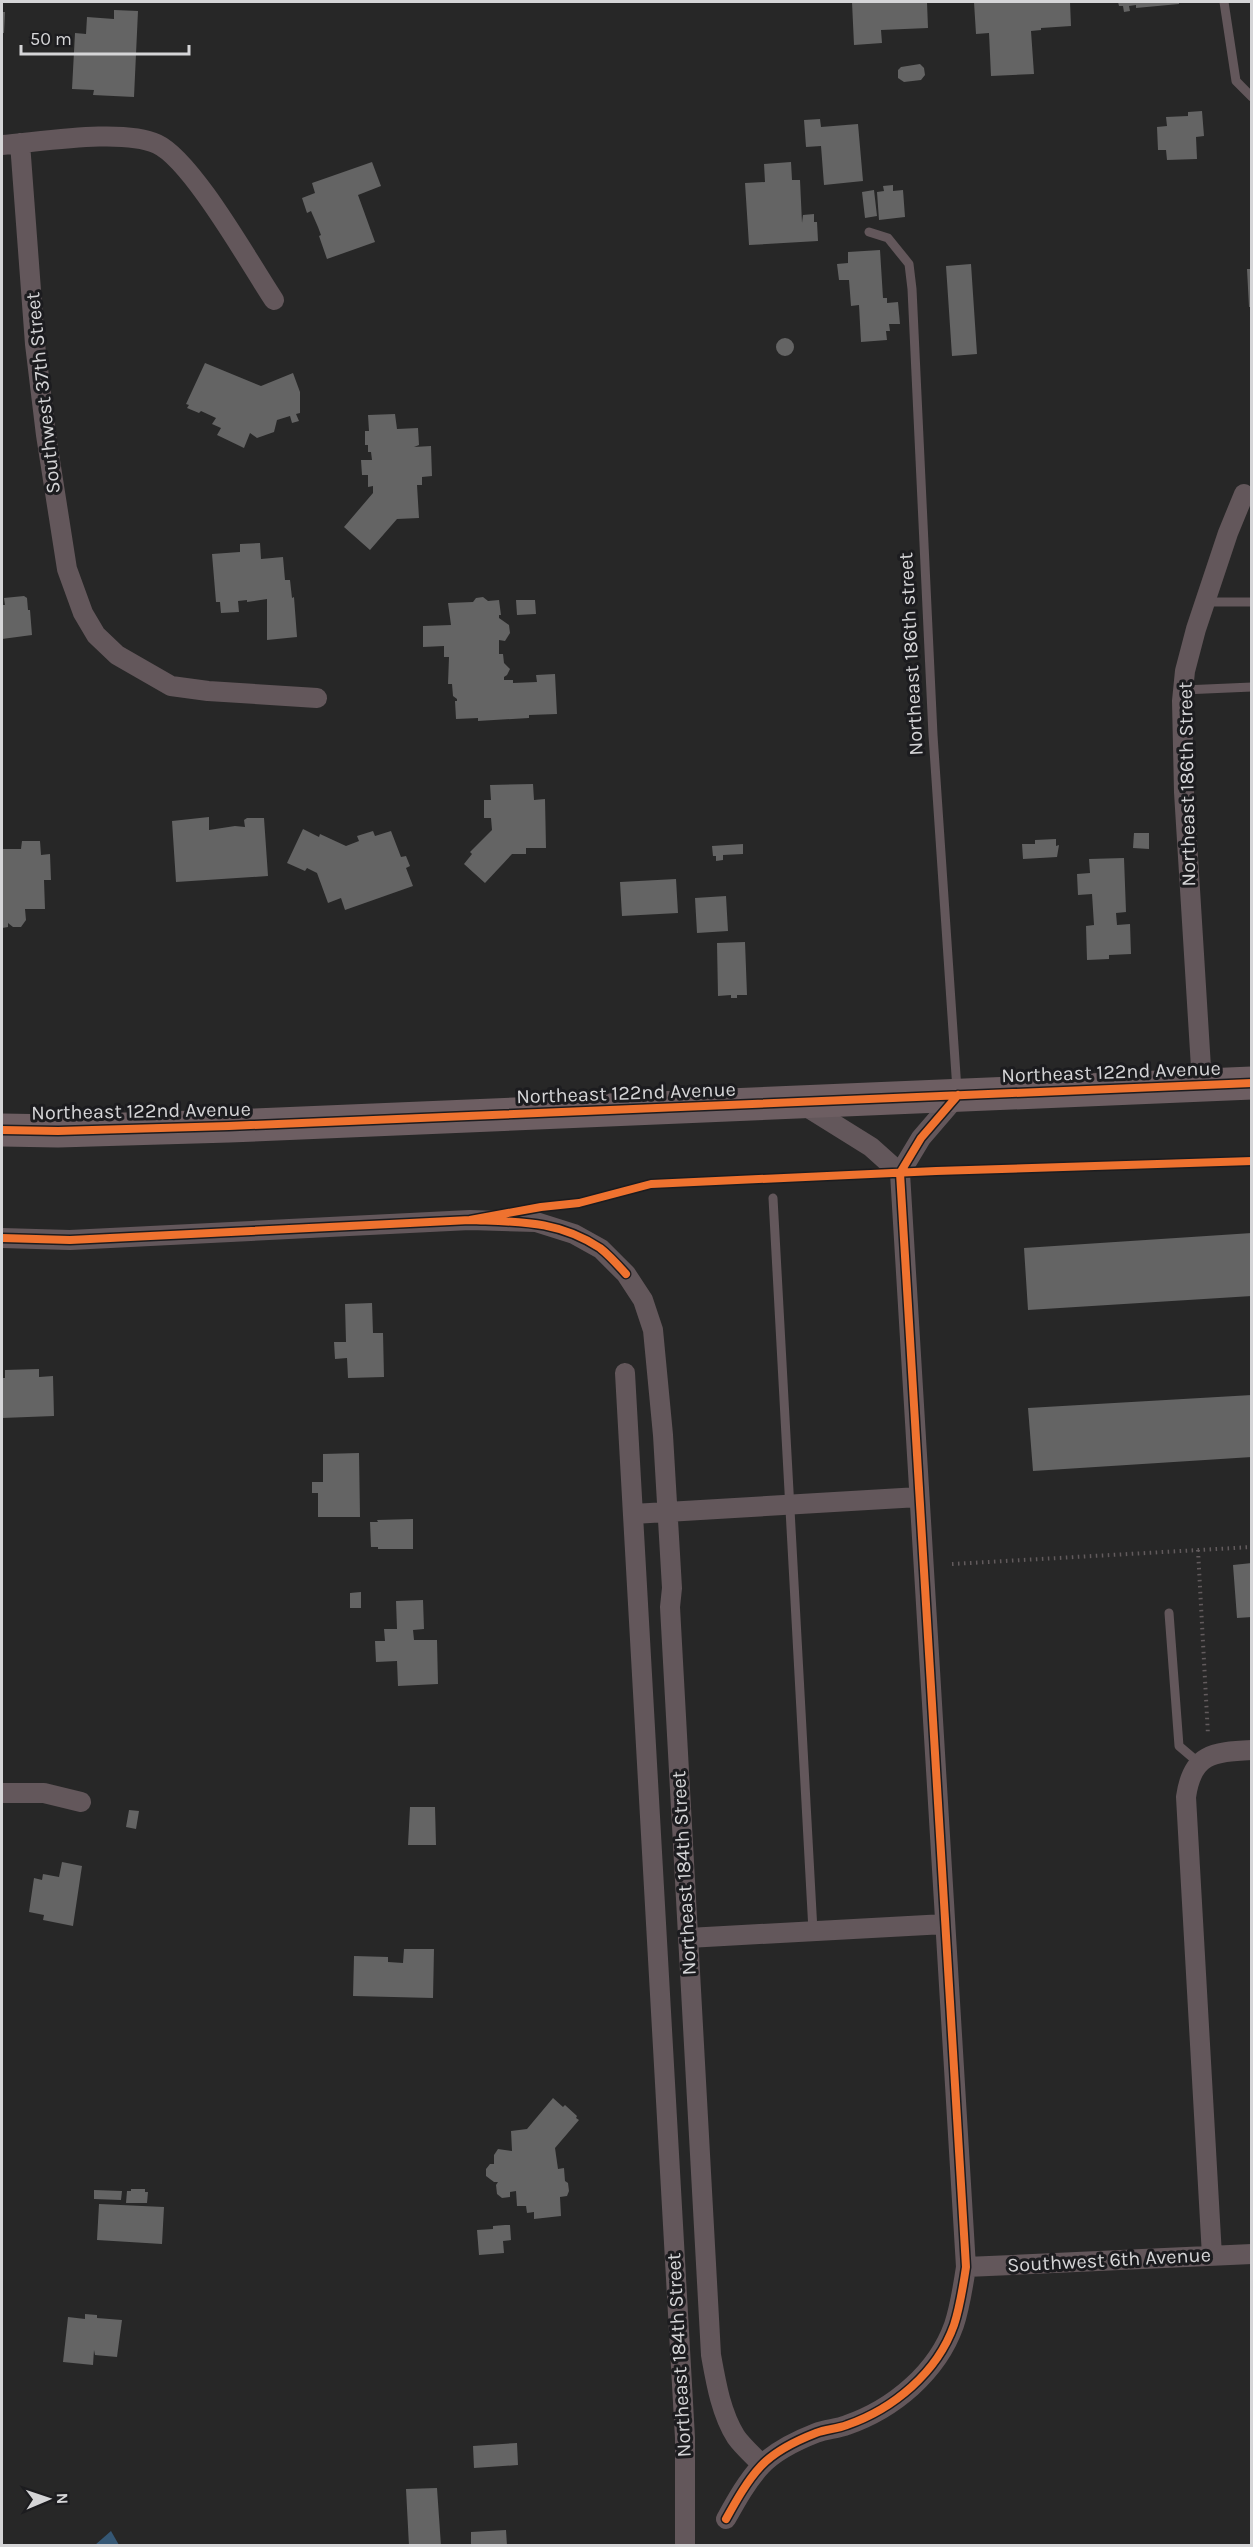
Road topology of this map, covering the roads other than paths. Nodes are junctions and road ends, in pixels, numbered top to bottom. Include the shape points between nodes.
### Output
1 (1224, 2) edge
2 (1251, 97) edge
3 (11, 144) edge
4 (868, 232) dead end
5 (274, 300) dead end
6 (1248, 488) edge
7 (1205, 602) junction
8 (1251, 602) edge
9 (1251, 687) edge
10 (1183, 690) junction
11 (316, 698) dead end
12 (1251, 1083) edge
13 (1202, 1084) junction
14 (958, 1095) junction
15 (798, 1102) junction
16 (2, 1130) edge
17 (900, 1173) junction
18 (773, 1198) dead end
19 (2, 1238) edge
20 (625, 1373) dead end
21 (920, 1497) junction
22 (790, 1505) junction
23 (668, 1512) junction
24 (633, 1514) junction
25 (1170, 1613) dead end
26 (1251, 1750) edge
27 (1199, 1763) junction
28 (2, 1793) edge
29 (81, 1802) dead end
30 (945, 1924) junction
31 (813, 1931) junction
32 (688, 1938) junction
33 (1251, 2254) edge
34 (1212, 2256) junction
35 (966, 2267) junction
36 (762, 2465) junction
37 (726, 2519) dead end
38 (685, 2546) edge

1 - 2 lane via 1236,81
3 - 5 street via 105,137 156,143 176,157 193,177
3 - 11 street, Southwest 37th Street via 58,520 67,569 83,613 96,635 125,661 171,686
4 - 14 lane, Northeast 186th street via 888,238 909,264 912,289 933,735
6 - 7 street, Northeast 186th Street
7 - 8 lane
7 - 10 street, Northeast 186th Street
9 - 10 lane
10 - 13 street, Northeast 186th Street via 1184,792
12 - 13 highway, Northeast 122nd Avenue
13 - 14 highway, Northeast 122nd Avenue
14 - 15 highway, Northeast 122nd Avenue
14 - 17 street via 921,1138
15 - 16 highway, Northeast 122nd Avenue via 218,1126
15 - 17 street via 871,1147
17 - 21 street
18 - 22 lane
19 - 23 street, Northeast 184th Street via 81,1239 470,1220 536,1222 574,1234 601,1249 626,1274 643,1300 654,1330
20 - 24 street, Northeast 184th Street
21 - 22 street
21 - 30 street
22 - 23 street
22 - 31 lane
23 - 24 street
23 - 32 street, Northeast 184th Street
24 - 38 street, Northeast 184th Street via 683,2414
25 - 27 lane via 1179,1746
26 - 27 street via 1226,1751
27 - 34 street via 1189,1778 1186,1797
28 - 29 street via 44,1793
30 - 31 street
30 - 35 street
31 - 32 street
32 - 36 street, Northeast 184th Street via 711,2355 716,2386 736,2437
33 - 34 street, Southwest 6th Avenue
34 - 35 street, Southwest 6th Avenue
35 - 36 street via 953,2326 923,2375 875,2413 817,2433
36 - 37 street

